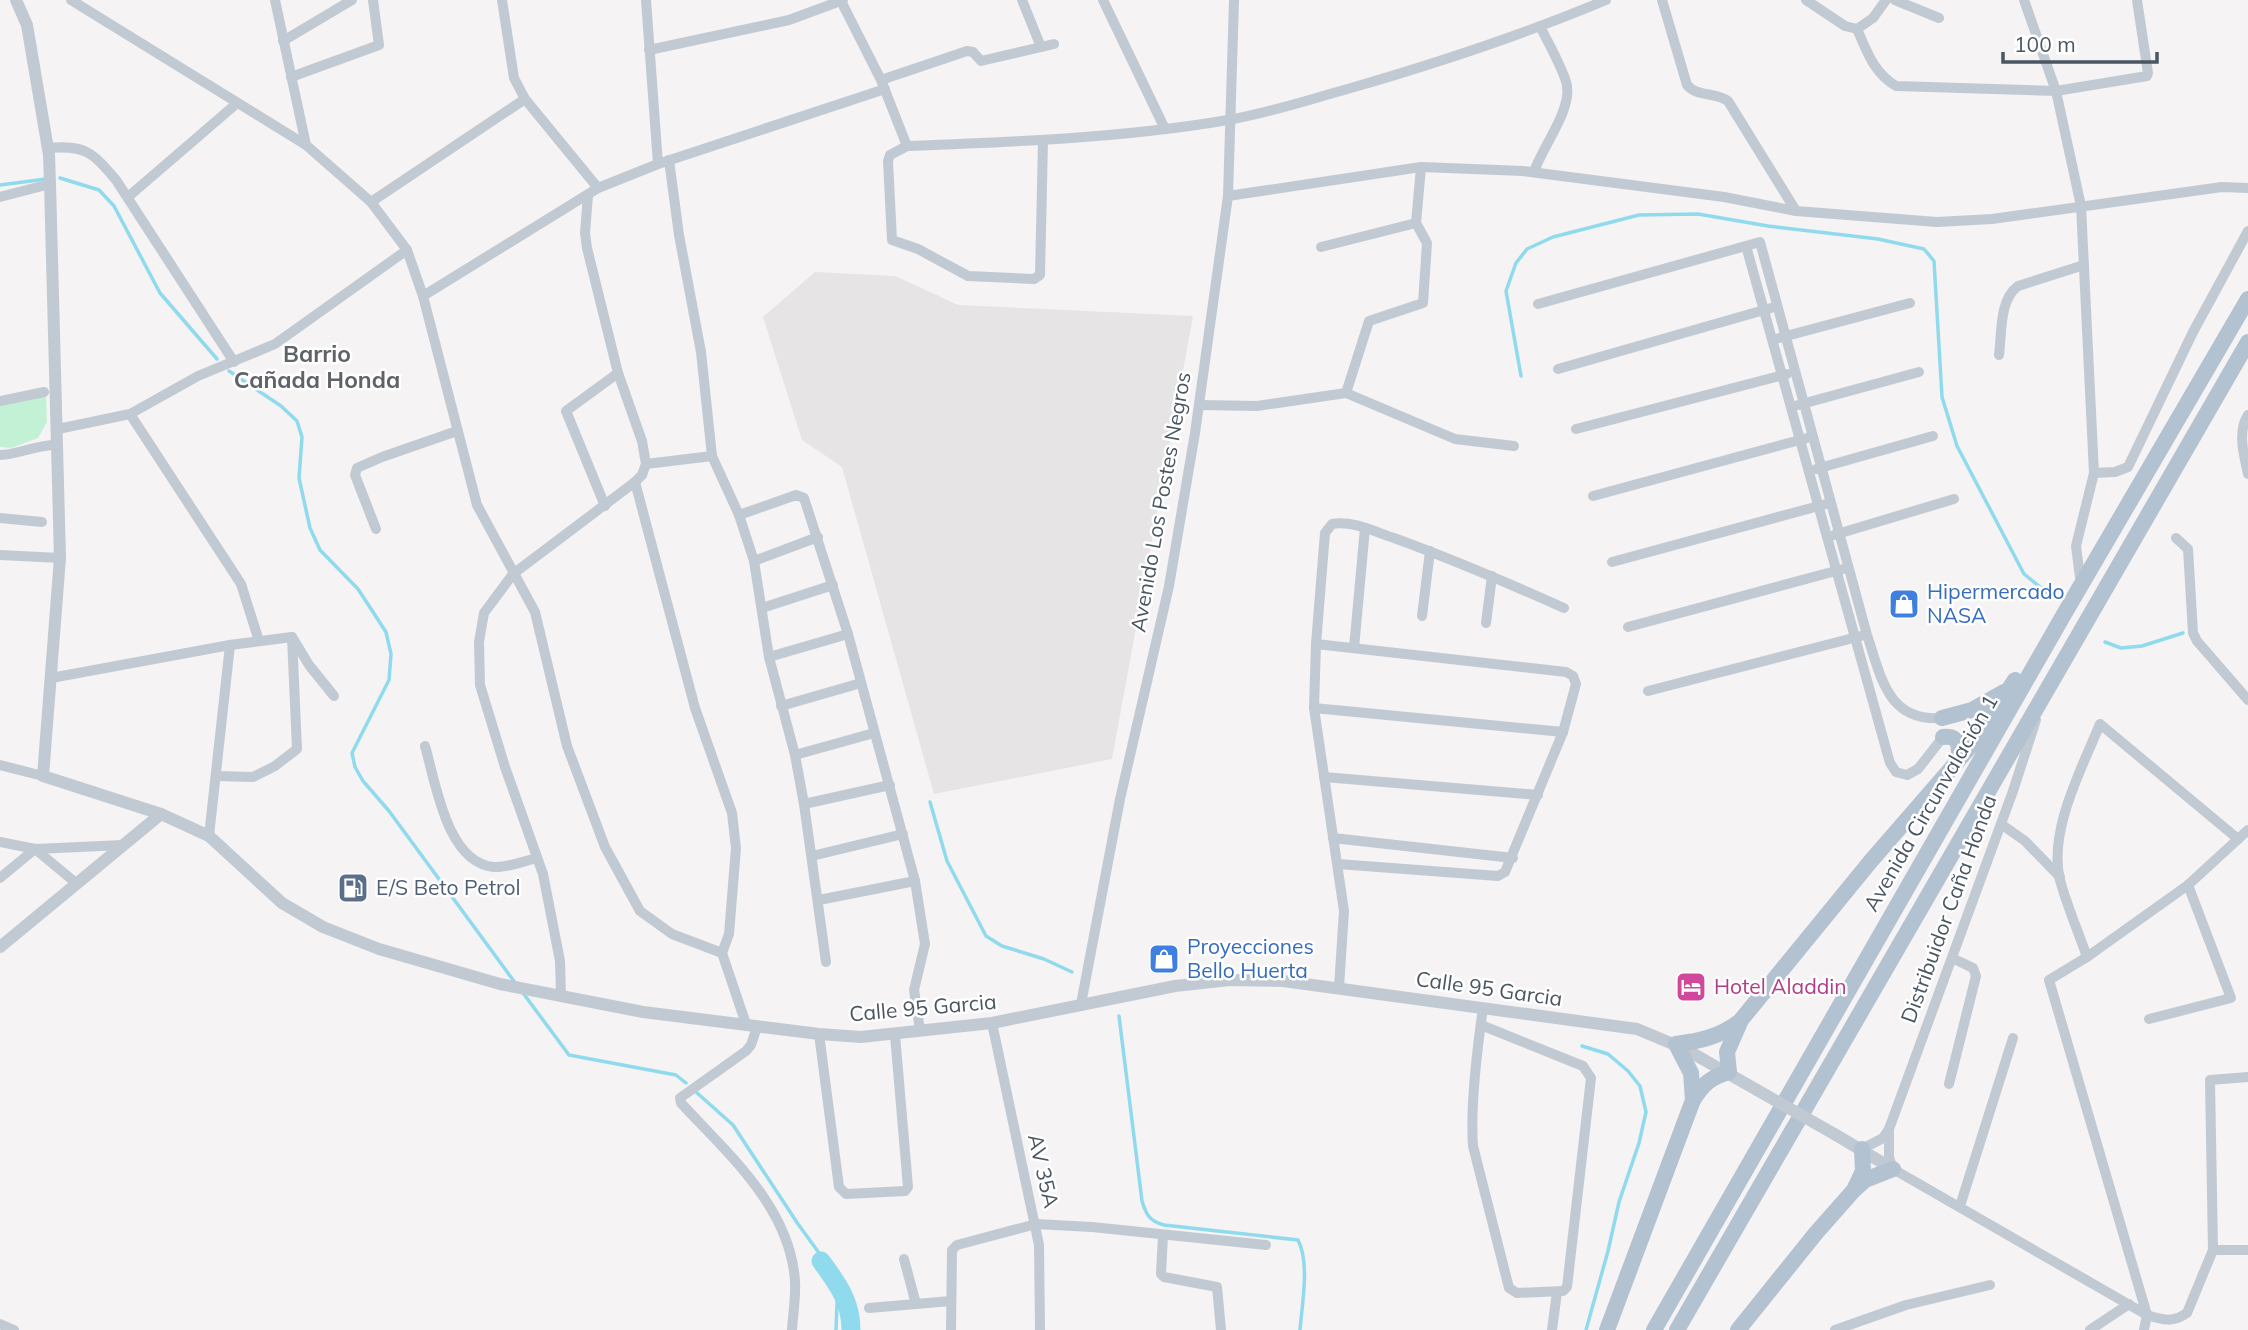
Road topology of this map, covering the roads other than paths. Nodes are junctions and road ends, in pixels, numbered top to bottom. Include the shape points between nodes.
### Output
1 (16, 0) edge
2 (71, 0) edge
3 (275, 0) edge
4 (352, 0) edge
5 (373, 0) edge
6 (502, 0) edge
7 (646, 0) edge
8 (1022, 0) edge
9 (1104, 0) edge
10 (1234, 0) edge
11 (1606, 0) edge
12 (1661, 0) edge
13 (1806, 0) edge
14 (1886, 0) edge
15 (1895, 0) edge
16 (2024, 0) edge
17 (2137, 0) edge
18 (842, 1) edge
19 (1939, 18) dead end
20 (1540, 26) junction
21 (1857, 29) junction
22 (283, 40) junction
23 (1054, 44) dead end
24 (1041, 47) junction
25 (649, 50) junction
26 (291, 77) junction
27 (883, 84) junction
28 (2056, 91) junction
29 (525, 99) junction
30 (236, 104) junction
31 (1231, 120) junction
32 (1165, 129) junction
33 (1043, 141) junction
34 (306, 145) junction
35 (907, 146) junction
36 (48, 148) junction
37 (663, 162) junction
38 (1421, 167) junction
39 (1534, 173) junction
40 (50, 184) junction
41 (598, 187) junction
42 (2248, 188) edge
43 (588, 195) junction
44 (1228, 196) junction
45 (0, 197) edge
46 (128, 197) junction
47 (371, 202) junction
48 (2081, 206) junction
49 (1796, 211) junction
50 (1416, 223) junction
51 (2248, 230) edge
52 (1746, 246) junction
53 (1321, 247) dead end
54 (407, 250) junction
55 (2084, 265) junction
56 (1768, 273) junction
57 (1755, 276) junction
58 (423, 296) junction
59 (2248, 299) edge
60 (1910, 303) dead end
61 (1538, 304) dead end
62 (1777, 306) junction
63 (1764, 310) junction
64 (1785, 336) junction
65 (1773, 339) junction
66 (2248, 342) edge
67 (1999, 355) dead end
68 (234, 362) junction
69 (1558, 369) dead end
70 (1795, 372) junction
71 (1919, 372) dead end
72 (618, 373) junction
73 (1783, 375) junction
74 (44, 391) dead end
75 (1346, 393) junction
76 (0, 401) edge
77 (1804, 403) junction
78 (1199, 405) junction
79 (1792, 407) junction
80 (130, 414) junction
81 (2248, 415) edge
82 (58, 429) junction
83 (1576, 429) dead end
84 (457, 431) junction
85 (1933, 436) dead end
86 (1813, 437) junction
87 (1801, 439) junction
88 (58, 445) junction
89 (1514, 446) dead end
90 (0, 455) edge
91 (712, 456) junction
92 (646, 464) junction
93 (1821, 467) junction
94 (1810, 472) junction
95 (2094, 473) junction
96 (2248, 474) edge
97 (635, 482) junction
98 (1593, 496) dead end
99 (1954, 499) dead end
100 (1825, 504) junction
101 (606, 506) junction
102 (739, 515) junction
103 (0, 518) edge
104 (42, 522) dead end
105 (376, 528) dead end
106 (1365, 528) junction
107 (1834, 535) junction
108 (818, 537) junction
109 (2176, 538) dead end
110 (1430, 551) junction
111 (0, 555) edge
112 (60, 558) junction
113 (754, 561) junction
114 (1612, 562) dead end
115 (1843, 569) junction
116 (513, 574) junction
117 (1492, 576) junction
118 (833, 585) junction
119 (2081, 586) junction
120 (762, 608) junction
121 (1564, 608) dead end
122 (1422, 616) dead end
123 (2063, 616) junction
124 (1486, 623) dead end
125 (1628, 627) dead end
126 (848, 634) junction
127 (1862, 636) junction
128 (292, 637) junction
129 (259, 641) junction
130 (1316, 644) junction
131 (230, 645) junction
132 (1354, 648) junction
133 (769, 657) junction
134 (51, 678) junction
135 (861, 684) junction
136 (2009, 689) junction
137 (1647, 691) dead end
138 (334, 696) dead end
139 (2042, 700) junction
140 (2248, 700) edge
141 (780, 706) junction
142 (1314, 708) junction
143 (1942, 718) joint
144 (1563, 732) junction
145 (874, 733) junction
146 (1944, 737) joint
147 (425, 746) dead end
148 (795, 755) junction
149 (1958, 760) junction
150 (0, 765) edge
151 (43, 776) junction
152 (216, 776) junction
153 (1324, 777) junction
154 (890, 785) junction
155 (1538, 795) junction
156 (804, 804) junction
157 (161, 814) junction
158 (2001, 824) junction
159 (2248, 830) edge
160 (903, 834) junction
161 (209, 836) junction
162 (1333, 838) junction
163 (2238, 839) junction
164 (0, 842) edge
165 (123, 845) junction
166 (35, 849) junction
167 (812, 856) junction
168 (537, 858) junction
169 (1513, 858) junction
170 (1338, 864) junction
171 (2060, 877) junction
172 (0, 878) edge
173 (915, 881) junction
174 (76, 883) junction
175 (2188, 885) junction
176 (819, 900) junction
177 (0, 947) edge
178 (722, 954) junction
179 (2087, 957) junction
180 (1952, 958) junction
181 (826, 962) dead end
182 (1339, 987) junction
183 (561, 995) junction
184 (1081, 1004) junction
185 (1483, 1008) junction
186 (2149, 1019) dead end
187 (1741, 1020) junction
188 (992, 1023) junction
189 (1480, 1025) junction
190 (751, 1026) junction
191 (920, 1030) junction
192 (819, 1034) junction
193 (895, 1035) junction
194 (2013, 1038) dead end
195 (1676, 1044) junction
196 (1729, 1072) junction
197 (2248, 1077) edge
198 (1949, 1084) dead end
199 (1693, 1100) junction
200 (1889, 1129) junction
201 (1861, 1149) junction
202 (1893, 1169) junction
203 (1854, 1190) junction
204 (1960, 1206) junction
205 (1036, 1224) junction
206 (1163, 1235) junction
207 (1266, 1245) dead end
208 (2213, 1250) junction
209 (2248, 1250) edge
210 (904, 1259) dead end
211 (1990, 1284) dead end
212 (1557, 1292) junction
213 (951, 1301) junction
214 (916, 1304) junction
215 (2129, 1304) junction
216 (869, 1308) dead end
217 (2147, 1315) junction
218 (0, 1324) edge
219 (14, 1330) edge
220 (792, 1330) edge
221 (951, 1330) edge
222 (1040, 1330) edge
223 (1221, 1330) edge
224 (1552, 1330) edge
225 (1607, 1330) edge
226 (1654, 1330) edge
227 (1677, 1330) edge
228 (1738, 1330) edge
229 (1835, 1330) edge
230 (2090, 1330) edge
231 (2144, 1330) edge

1 - 36 street via 27,25
2 - 30 street
3 - 22 street
4 - 22 street
5 - 26 street via 379,45
6 - 29 street via 513,71
7 - 25 street
8 - 24 street
9 - 32 street
10 - 31 street, Avenido Los Postes Negros
11 - 20 street
12 - 49 street via 1689,88 1728,101
13 - 21 street
14 - 21 street via 1873,18
15 - 19 street
16 - 28 street
17 - 28 street via 2147,76
18 - 25 street via 789,20
18 - 27 street
20 - 31 street via 1414,69
20 - 39 street via 1567,86 1567,103
21 - 28 street via 1873,66 1896,86
22 - 26 street
23 - 24 street
24 - 27 street via 981,61 967,51
25 - 37 street
26 - 34 street
27 - 35 street
27 - 37 street
28 - 48 street
29 - 41 street
29 - 47 street
30 - 34 street
30 - 46 street
31 - 32 street
31 - 44 street, Avenido Los Postes Negros
32 - 33 street
33 - 35 street
33 - 35 street via 1040,275 1034,279 968,276 892,240 888,161
34 - 47 street
36 - 40 street
36 - 46 street via 85,149
37 - 41 street
37 - 91 street via 701,352
38 - 39 street
38 - 44 street
38 - 50 street
39 - 49 street via 1724,197
40 - 45 street
40 - 82 street
41 - 43 street
42 - 48 street via 2222,187
43 - 58 street
43 - 72 street via 587,248
44 - 78 street, Avenido Los Postes Negros
46 - 68 street
47 - 54 street
48 - 49 street via 1937,222
48 - 55 street
50 - 53 street
50 - 75 street via 1427,243 1423,303 1368,321
51 - 95 street via 2128,467
52 - 56 street via 1760,243
52 - 57 street
52 - 61 street
54 - 58 street
54 - 68 street via 275,344
55 - 67 street via 2012,290 2006,300
55 - 95 street
56 - 57 street
56 - 62 street
57 - 63 street
58 - 84 street
59 - 119 main road, Avenida Circunvalación 1
60 - 64 street
62 - 63 street
62 - 64 street
63 - 65 street
63 - 69 street
64 - 65 street
64 - 70 street
65 - 73 street
66 - 139 main road
68 - 80 street via 198,376
70 - 73 street
70 - 77 street
71 - 77 street
72 - 92 street
72 - 101 street via 566,411
73 - 79 street
73 - 83 street
74 - 76 street
75 - 78 street via 1257,406
75 - 89 street via 1455,439
77 - 79 street
77 - 86 street
78 - 184 street, Avenido Los Postes Negros via 1169,586 1119,799
79 - 87 street
80 - 82 street
80 - 129 street via 241,584
81 - 96 street via 2242,435
82 - 88 street
84 - 105 street via 357,468 355,475
84 - 116 street via 478,505
85 - 93 street
86 - 87 street
86 - 93 street
87 - 94 street
87 - 98 street
88 - 90 street
88 - 112 street
91 - 92 street
91 - 102 street
92 - 97 street
93 - 94 street
93 - 100 street
94 - 100 street
95 - 119 street via 2076,546
97 - 101 street
97 - 178 street via 695,708 732,813 736,848 729,934
99 - 107 street
100 - 107 street
100 - 114 street
101 - 116 street
102 - 108 street via 801,495
102 - 113 street
103 - 104 street
106 - 110 street
106 - 130 street via 1332,523 1325,533
106 - 132 street
107 - 115 street
108 - 113 street
108 - 118 street
109 - 140 street via 2188,549 2193,633
110 - 117 street
110 - 122 street
111 - 112 street
112 - 134 street
113 - 120 street
115 - 125 street
115 - 127 street
116 - 168 street via 484,613 480,685
116 - 178 street via 535,612 566,747 605,847 628,890 640,911 657,926
117 - 121 street
117 - 124 street
118 - 120 street
118 - 126 street
119 - 123 main road, Avenida Circunvalación 1
120 - 133 street
123 - 136 main road
123 - 226 main road, Avenida Circunvalación 1
126 - 133 street
126 - 135 street
127 - 137 street
127 - 143 street via 1896,705 1929,719
127 - 146 street via 1890,763 1896,772 1907,775 1918,769
128 - 129 street
128 - 138 street
128 - 152 street via 297,749 253,777
129 - 131 street
130 - 132 street
130 - 142 street
131 - 134 street
131 - 152 street
132 - 144 street via 1566,672 1576,684
133 - 141 street
134 - 151 street
135 - 141 street
135 - 145 street
136 - 143 main road via 1987,703
136 - 149 main road
139 - 158 street, Distribuidor Caña Honda
139 - 227 main road
141 - 148 street
142 - 144 street
142 - 153 street
144 - 155 street
145 - 148 street
145 - 154 street
146 - 149 main road via 1959,742
147 - 168 street via 447,821 463,852 477,863 496,868
148 - 156 street
149 - 187 main road
150 - 151 street
151 - 157 street, Calle 95 Garcia
152 - 161 street
153 - 155 street
153 - 162 street
154 - 156 street
154 - 160 street
155 - 169 street
156 - 167 street
157 - 161 street, Calle 95 Garcia
157 - 165 street
158 - 171 street
158 - 180 street, Distribuidor Caña Honda
159 - 163 street
160 - 167 street
160 - 173 street
161 - 183 street, Calle 95 Garcia via 282,903 323,927 379,949 500,984
162 - 169 street
162 - 170 street
163 - 171 street via 2100,724 2067,806 2061,829
163 - 175 street
164 - 166 street
165 - 166 street
165 - 174 street
166 - 172 street
166 - 174 street
167 - 176 street
168 - 183 street via 560,961
169 - 170 street via 1506,872 1498,876
170 - 182 street via 1344,927
171 - 179 street
173 - 176 street
173 - 191 street via 925,944 914,990
174 - 177 street
175 - 179 street
175 - 186 street via 2231,998
176 - 181 street
178 - 190 street
179 - 217 street via 2049,980
180 - 198 street via 1973,968 1976,976
180 - 200 street, Distribuidor Caña Honda
182 - 184 street, Calle 95 Garcia via 1230,981
182 - 185 street, Calle 95 Garcia
183 - 190 street, Calle 95 Garcia via 643,1012
184 - 188 street, Calle 95 Garcia
185 - 189 street
185 - 195 street, Calle 95 Garcia via 1637,1029
187 - 195 main road via 1725,1033
187 - 196 main road via 1727,1052
188 - 191 street, Calle 95 Garcia
188 - 205 street, AV 35A
189 - 212 street via 1473,1146 1509,1288 1517,1293
189 - 212 street via 1583,1066 1591,1078 1567,1287
190 - 192 street, Calle 95 Garcia
190 - 220 street via 751,1045 746,1051 680,1098 753,1181 782,1231 795,1284
191 - 193 street, Calle 95 Garcia
192 - 193 street, Calle 95 Garcia
192 - 193 street via 839,1187 846,1194 905,1191 908,1187
194 - 204 street
195 - 196 street, Calle 95 Garcia
195 - 199 main road via 1691,1073
196 - 199 main road via 1713,1077
196 - 201 street, Calle 95 Garcia, bridge
197 - 208 street via 2210,1080
199 - 225 main road
200 - 201 street
200 - 202 street, Distribuidor Caña Honda
201 - 202 street, Calle 95 Garcia
201 - 203 main road via 1863,1171
202 - 203 main road
202 - 204 street
203 - 228 main road
204 - 215 street
205 - 206 street
205 - 213 street via 957,1245 951,1255
205 - 222 street, AV 35A via 1041,1260
206 - 207 street
206 - 223 street via 1161,1274 1217,1287
208 - 209 street
208 - 217 street via 2187,1313 2167,1321
210 - 214 street
211 - 229 street via 1906,1305
212 - 224 street
213 - 214 street
213 - 221 street
214 - 216 street
215 - 217 street
215 - 230 street
217 - 231 street
218 - 219 street

